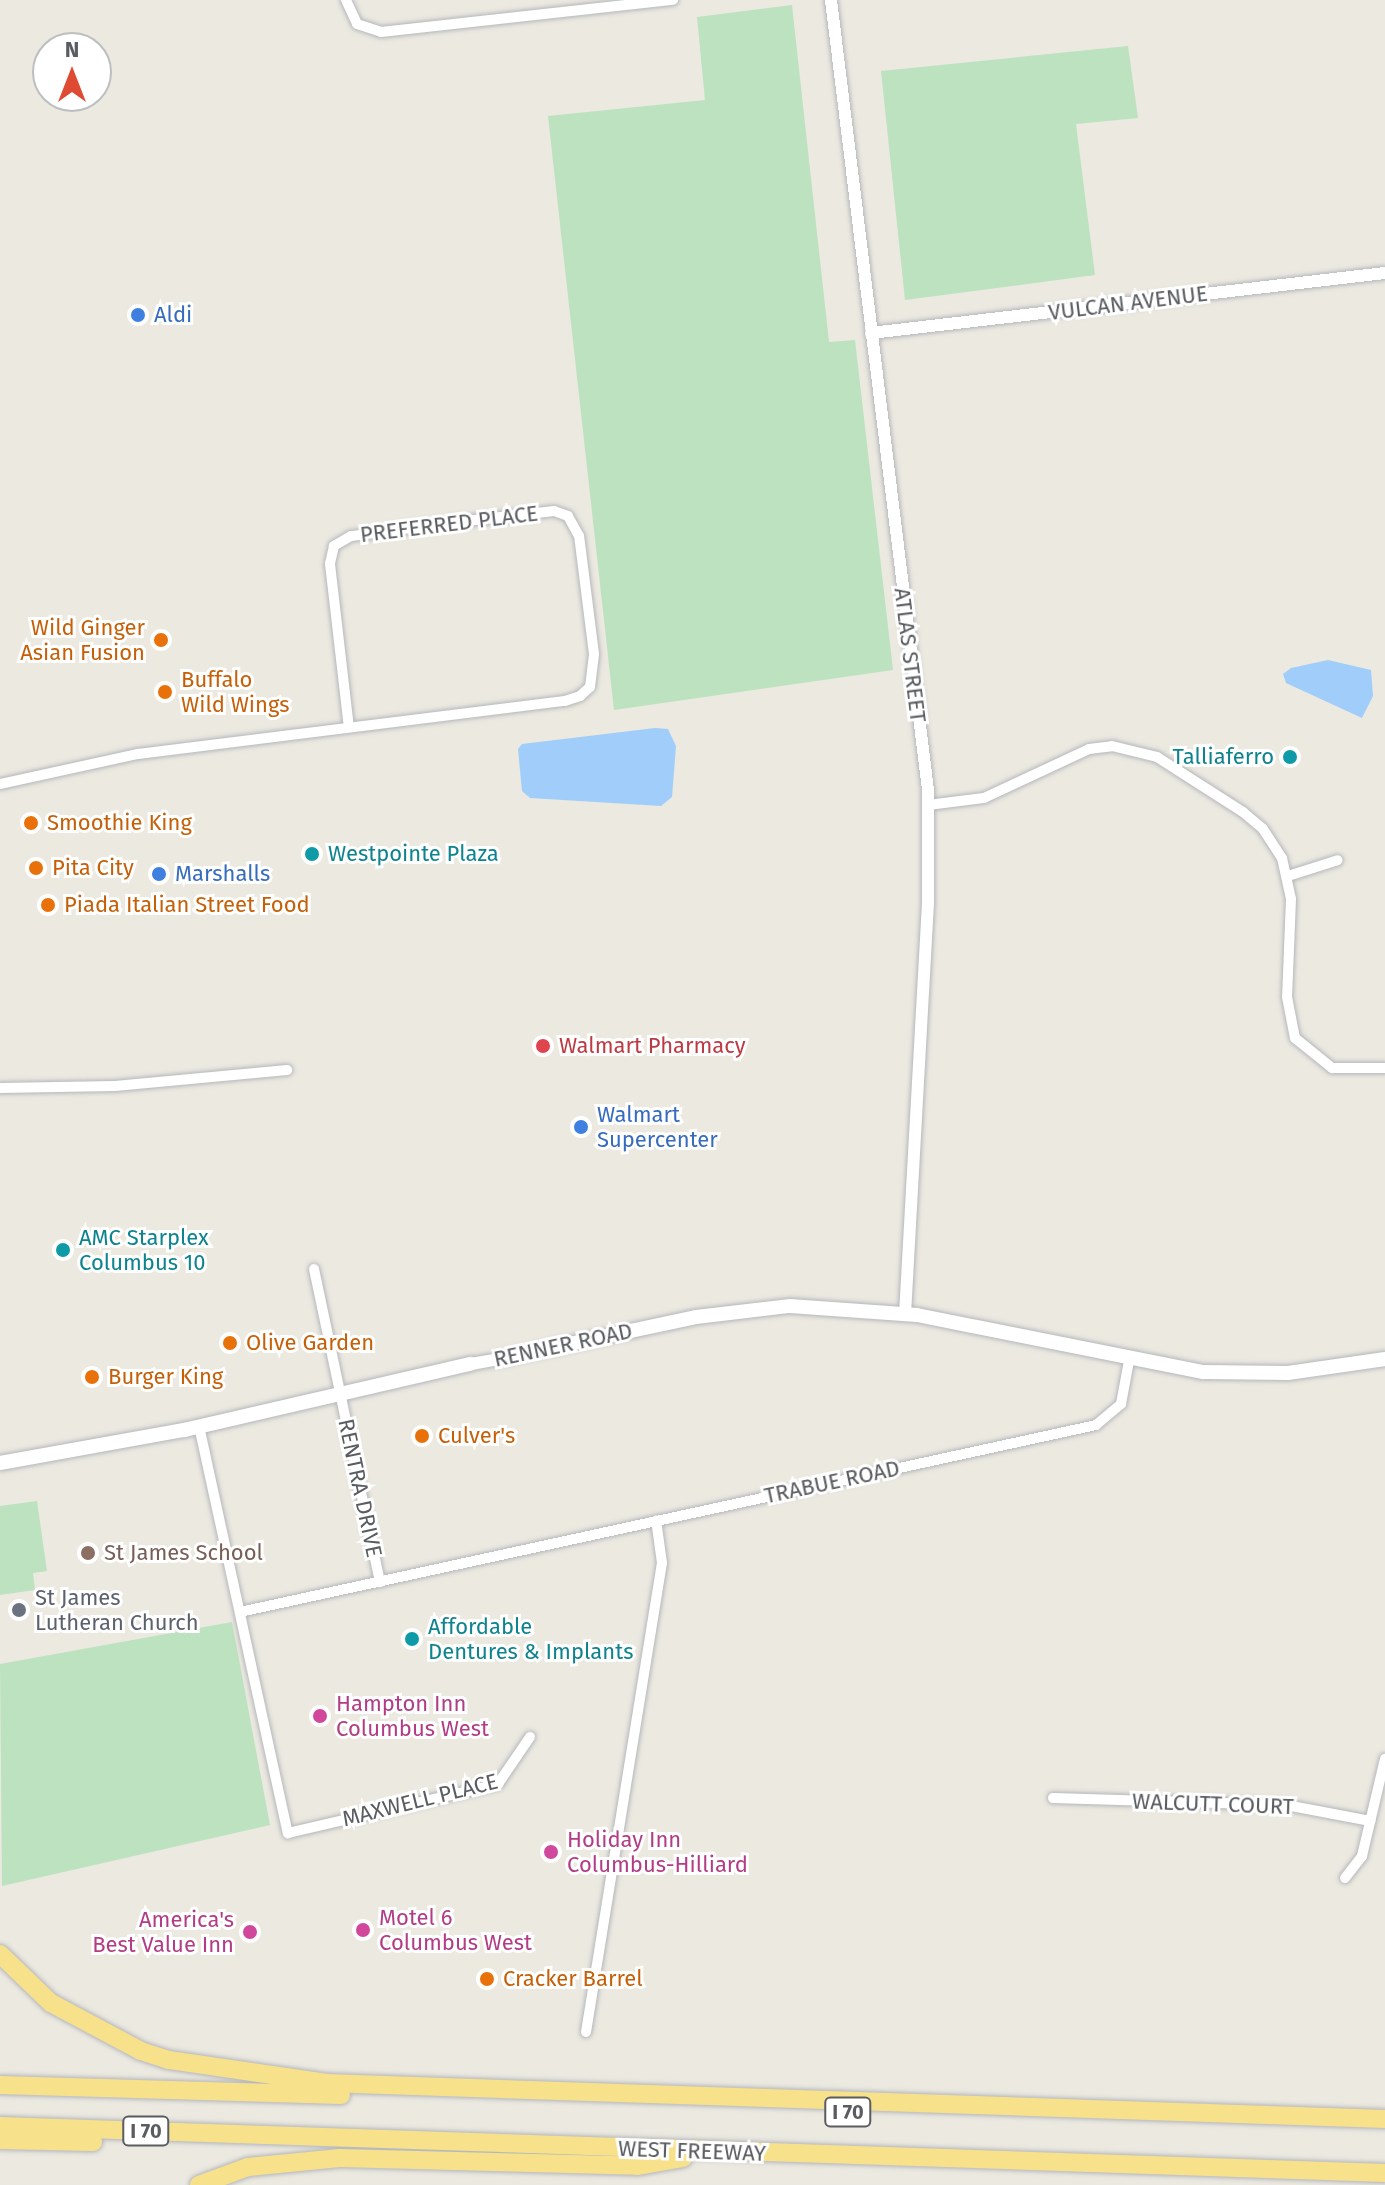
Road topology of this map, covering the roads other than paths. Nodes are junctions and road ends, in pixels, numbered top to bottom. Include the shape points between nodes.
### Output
1 (346, 0) edge
2 (673, 0) edge
3 (831, 0) edge
4 (1385, 273) edge
5 (871, 333) junction
6 (349, 727) junction
7 (0, 784) edge
8 (928, 805) junction
9 (1338, 860) dead end
10 (1288, 876) junction
11 (1385, 1068) edge
12 (287, 1070) dead end
13 (0, 1088) edge
14 (314, 1269) dead end
15 (905, 1313) junction
16 (499, 1359) joint
17 (1385, 1359) edge
18 (1129, 1361) junction
19 (471, 1364) joint
20 (341, 1394) junction
21 (199, 1426) junction
22 (0, 1463) edge
23 (656, 1520) junction
24 (380, 1582) junction
25 (240, 1612) junction
26 (530, 1737) dead end
27 (1385, 1759) edge
28 (1053, 1798) dead end
29 (1371, 1821) junction
30 (1345, 1878) dead end
31 (0, 1954) edge
32 (586, 2032) dead end
33 (5, 2084) edge
34 (1385, 2119) edge
35 (0, 2126) edge
36 (1385, 2129) edge
37 (293, 2136) junction
38 (0, 2140) edge
39 (721, 2152) junction
40 (1385, 2173) edge
41 (199, 2185) edge

1 - 2 street via 357,24 381,32
3 - 5 street, ATLAS STREET
4 - 5 street, VULCAN AVENUE
5 - 8 street, ATLAS STREET
6 - 6 street, PREFERRED PLACE via 565,701 590,687 594,654 581,550 568,516 554,511 449,523 351,536 334,546 330,564
6 - 7 street via 138,754
8 - 10 street via 984,798 1089,749 1135,749 1157,757 1243,812 1263,829
8 - 15 street, ATLAS STREET via 928,903
9 - 10 street
10 - 11 street via 1287,1008 1295,1038 1332,1068
12 - 13 street via 115,1086
14 - 20 street, RENTRA DRIVE
15 - 16 main road, RENNER ROAD via 756,1308
15 - 18 main road, RENNER ROAD
16 - 19 street, RENNER ROAD
17 - 18 main road via 1259,1374
18 - 23 street, TRABUE ROAD via 1121,1404 1096,1425
19 - 20 main road, RENNER ROAD
20 - 21 main road, RENNER ROAD
20 - 24 street, RENTRA DRIVE
21 - 22 main road, RENNER ROAD
21 - 25 street
23 - 24 street, TRABUE ROAD
23 - 32 street via 662,1563
24 - 25 street, TRABUE ROAD
25 - 26 street, MAXWELL PLACE via 288,1833 498,1784
27 - 29 street
28 - 29 street, WALCUTT COURT via 1286,1805
29 - 30 street via 1362,1856
31 - 34 highway via 51,2003 141,2051 326,2083
33 - 36 highway, WEST FREEWAY / I 70
35 - 37 highway, WEST FREEWAY / I 70
37 - 38 highway via 242,2144
37 - 39 highway, WEST FREEWAY / I 70
39 - 40 highway, WEST FREEWAY / I 70
39 - 41 highway via 638,2166 293,2160 248,2167

